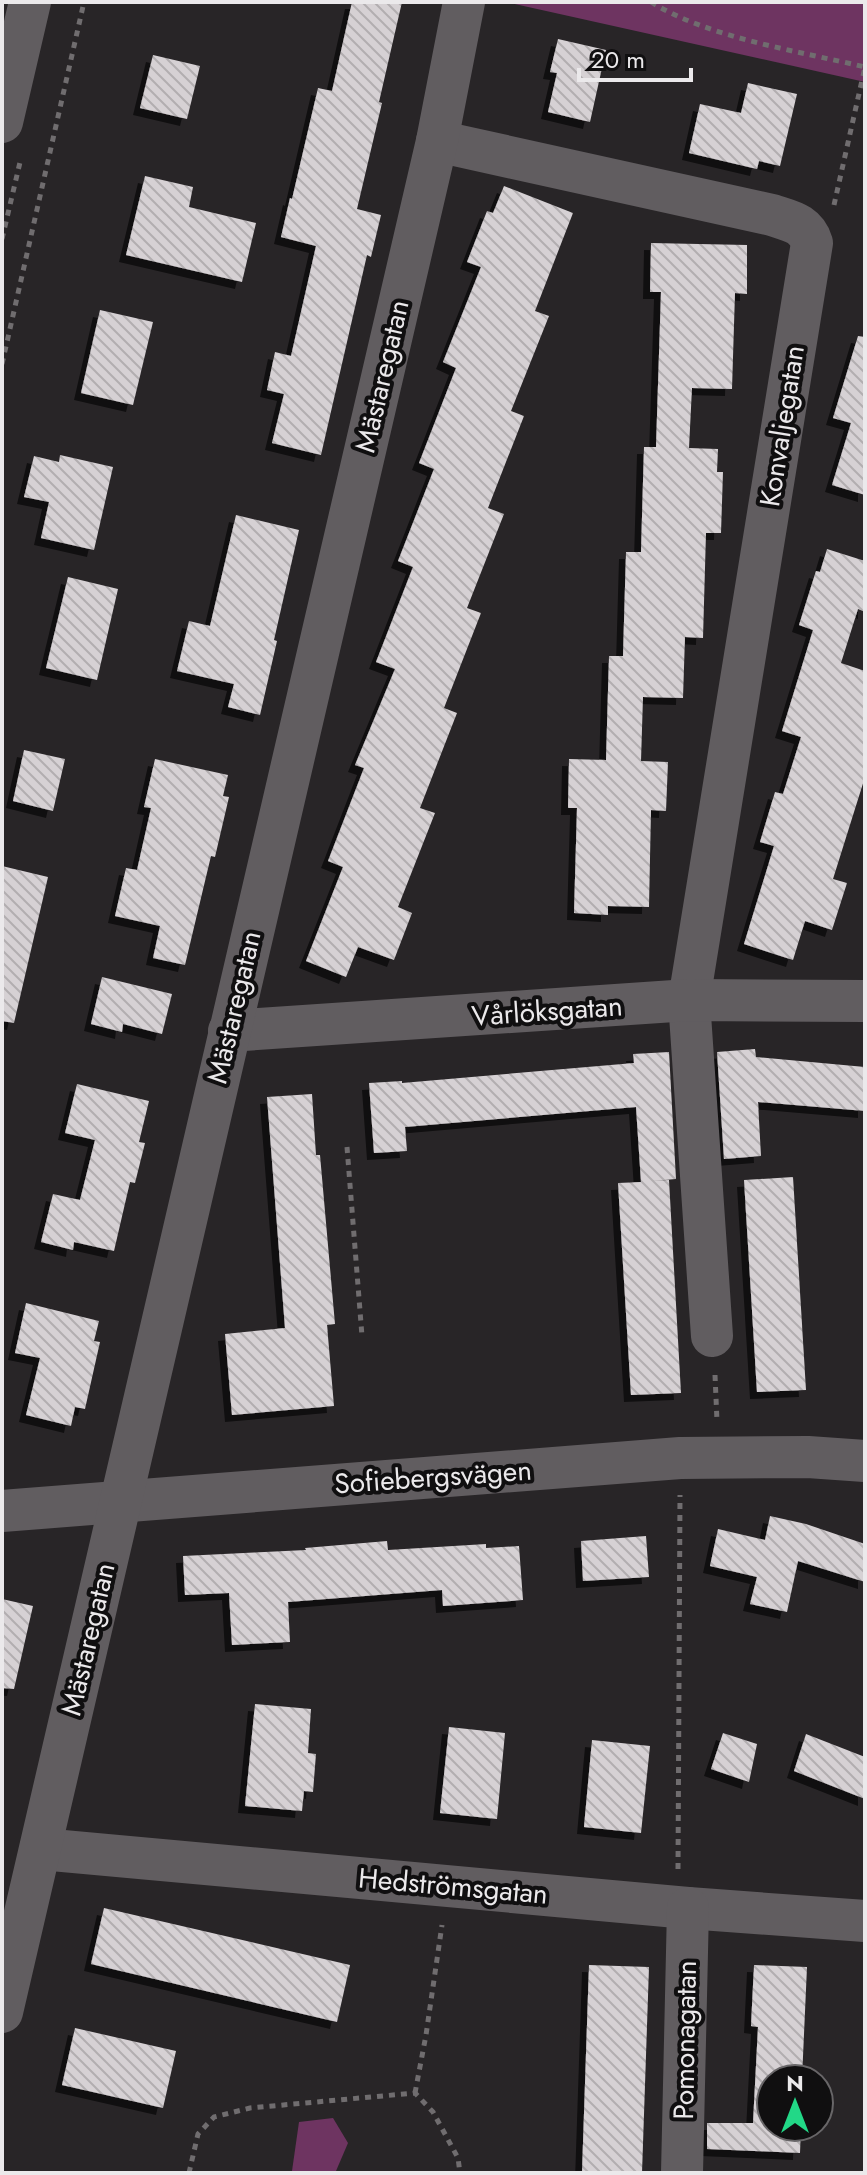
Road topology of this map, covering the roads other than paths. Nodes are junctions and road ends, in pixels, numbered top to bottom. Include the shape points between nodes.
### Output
1 (30, 2) edge
2 (464, 2) edge
3 (2, 122) edge
4 (437, 141) junction
5 (689, 1000) junction
6 (865, 1001) edge
7 (229, 1031) junction
8 (712, 1336) road end
9 (865, 1461) edge
10 (120, 1500) junction
11 (2, 1511) edge
12 (41, 1849) junction
13 (688, 1908) junction
14 (865, 1921) edge
15 (2, 2012) edge
16 (682, 2173) edge

1 - 3 street
2 - 4 street, Mästaregatan
4 - 5 street, Konvaljegatan via 772,215 802,225 812,243
4 - 7 street, Mästaregatan
5 - 6 street, Vårlöksgatan
5 - 7 street, Vårlöksgatan
5 - 8 street, Konvaljegatan
7 - 10 street, Mästaregatan
9 - 10 street, Sofiebergsvägen via 700,1458
10 - 11 street, Sofiebergsvägen
10 - 12 street, Mästaregatan
12 - 13 street, Hedströmsgatan
12 - 15 street, Mästaregatan
13 - 14 street, Hedströmsgatan
13 - 16 street, Pomonagatan

